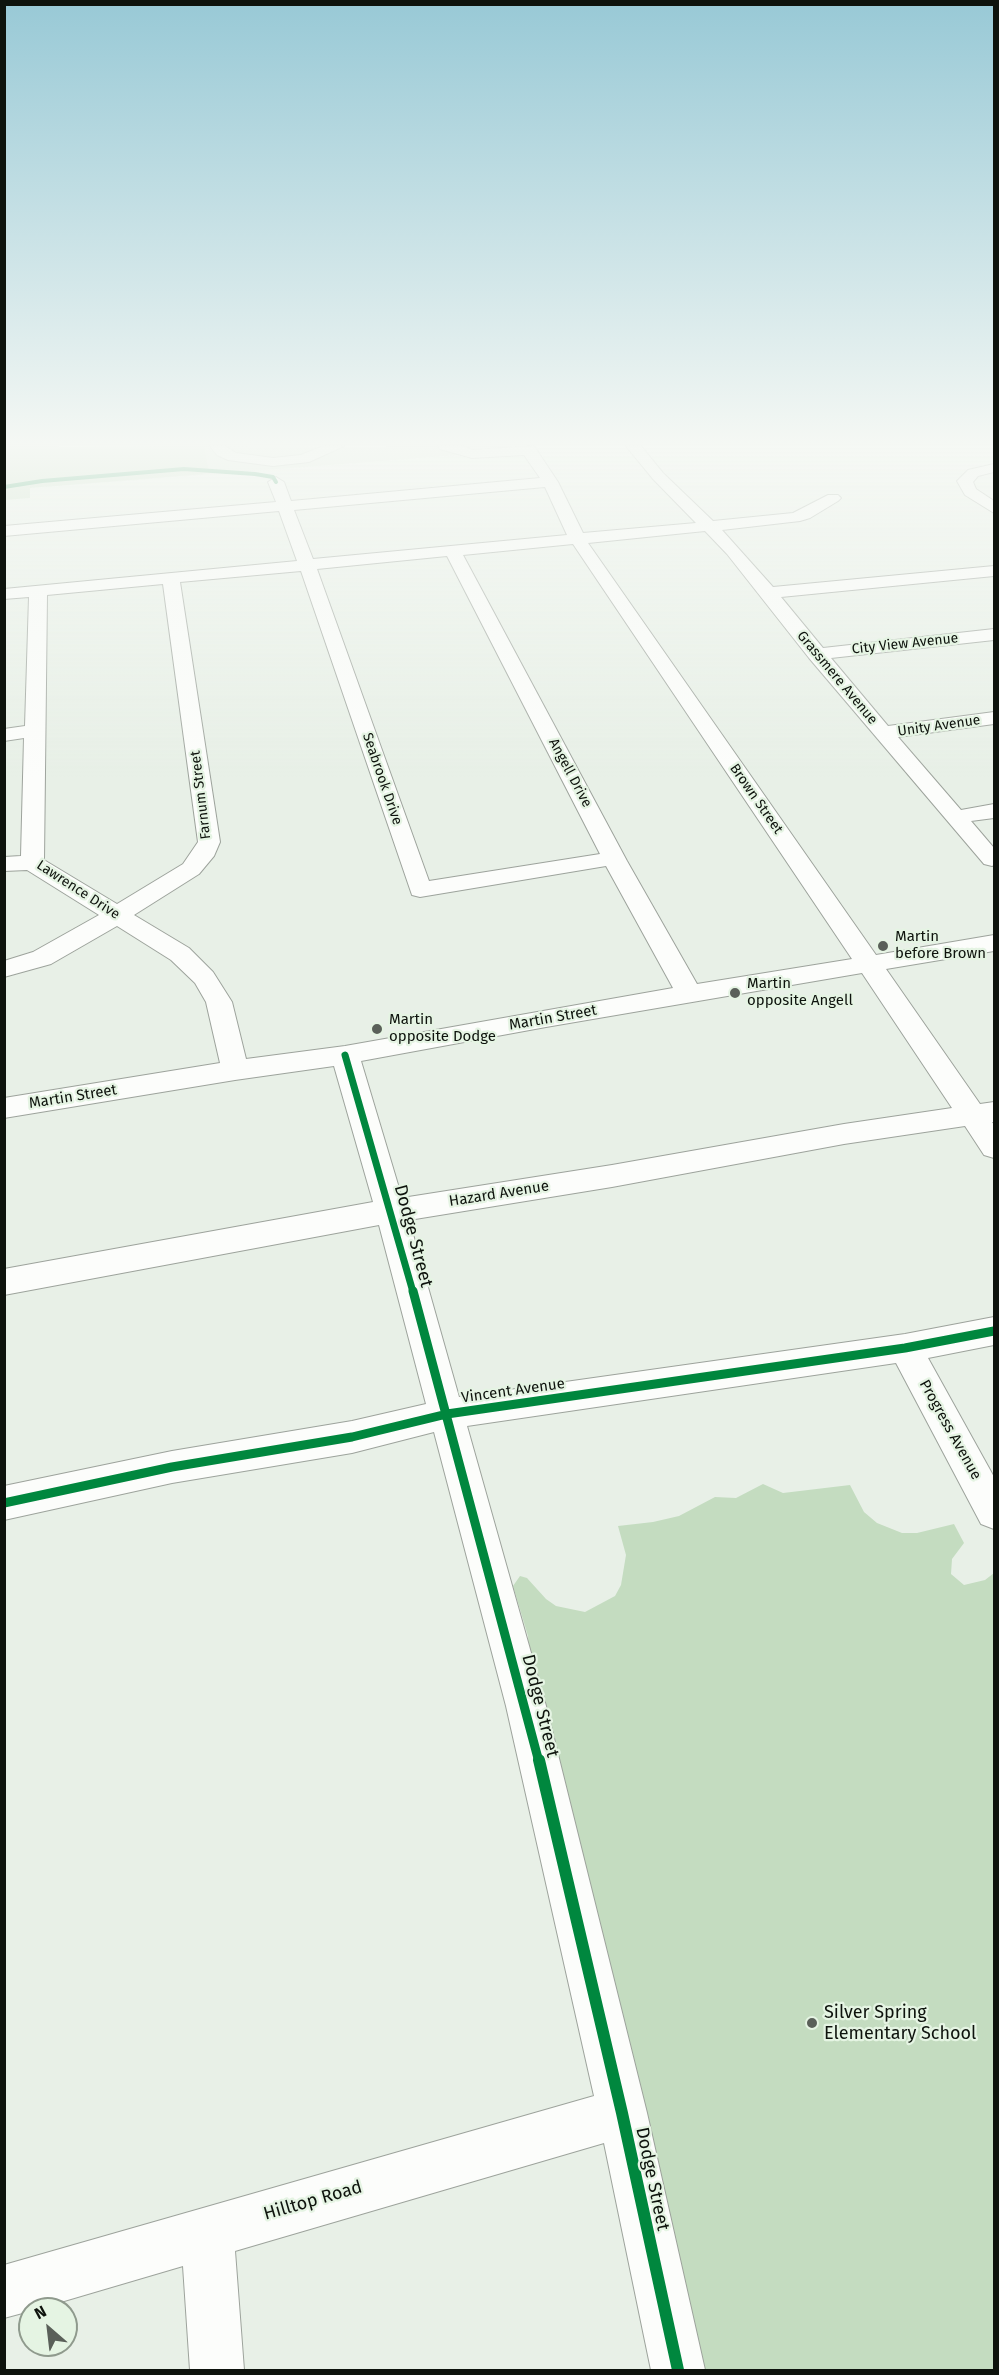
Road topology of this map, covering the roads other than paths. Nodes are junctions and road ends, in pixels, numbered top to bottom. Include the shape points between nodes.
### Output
1 (305, 557) edge
2 (382, 557) edge
3 (456, 557) edge
4 (590, 557) edge
5 (736, 557) edge
6 (308, 564) junction
7 (994, 571) edge
8 (171, 577) junction
9 (38, 590) junction
10 (767, 593) junction
11 (4, 594) edge
12 (994, 634) edge
13 (816, 654) junction
14 (994, 718) edge
15 (35, 731) junction
16 (883, 733) junction
17 (4, 735) edge
18 (994, 811) edge
19 (956, 817) junction
20 (615, 858) junction
21 (992, 859) dead end
22 (32, 863) junction
23 (4, 864) edge
24 (116, 914) junction
25 (994, 943) edge
26 (868, 965) junction
27 (4, 969) edge
28 (690, 995) junction
29 (345, 1055) junction
30 (235, 1070) junction
31 (4, 1108) edge
32 (984, 1114) edge
33 (994, 1147) edge
34 (391, 1211) junction
35 (4, 1282) edge
36 (994, 1331) edge
37 (905, 1348) junction
38 (447, 1414) junction
39 (4, 1503) edge
40 (994, 1512) edge
41 (622, 2113) junction
42 (207, 2232) junction
43 (4, 2292) edge
44 (217, 2370) edge
45 (678, 2370) edge

1 - 6 street, Seabrook Drive
2 - 6 street
3 - 20 street, Angell Drive
4 - 26 street, Brown Street
5 - 10 street, Grassmere Avenue
6 - 8 street
6 - 20 street, Seabrook Drive via 420,890
7 - 10 street
8 - 9 street
8 - 24 street, Farnum Street via 208,842 191,869
9 - 11 street
9 - 15 street, Lawrence Drive
10 - 13 street, Grassmere Avenue
12 - 13 street, City View Avenue
13 - 16 street, Grassmere Avenue
14 - 16 street, Unity Avenue
15 - 17 street
15 - 22 street, Lawrence Drive
16 - 19 street, Grassmere Avenue
18 - 19 street
19 - 21 street, Grassmere Avenue
20 - 28 street, Angell Drive
22 - 23 street
22 - 24 street, Lawrence Drive
24 - 27 street, Farnum Street via 42,958
24 - 30 street, Lawrence Drive via 180,954 204,978 219,1002
25 - 26 street, Martin Street
26 - 28 street, Martin Street
26 - 32 street, Brown Street
28 - 29 street, Martin Street
29 - 30 street, Martin Street
29 - 34 street, Dodge Street
30 - 31 street, Martin Street
32 - 33 street, Brown Street
32 - 34 street, Hazard Avenue
34 - 35 street, Hazard Avenue
34 - 38 street, Dodge Street
36 - 37 street, Vincent Avenue
37 - 38 street, Vincent Avenue
37 - 40 street, Progress Avenue
38 - 39 street, Vincent Avenue via 352,1437 172,1467
38 - 41 street, Dodge Street via 526,1706
41 - 42 street, Hilltop Road
41 - 45 street, Dodge Street
42 - 43 street, Hilltop Road
42 - 44 street

